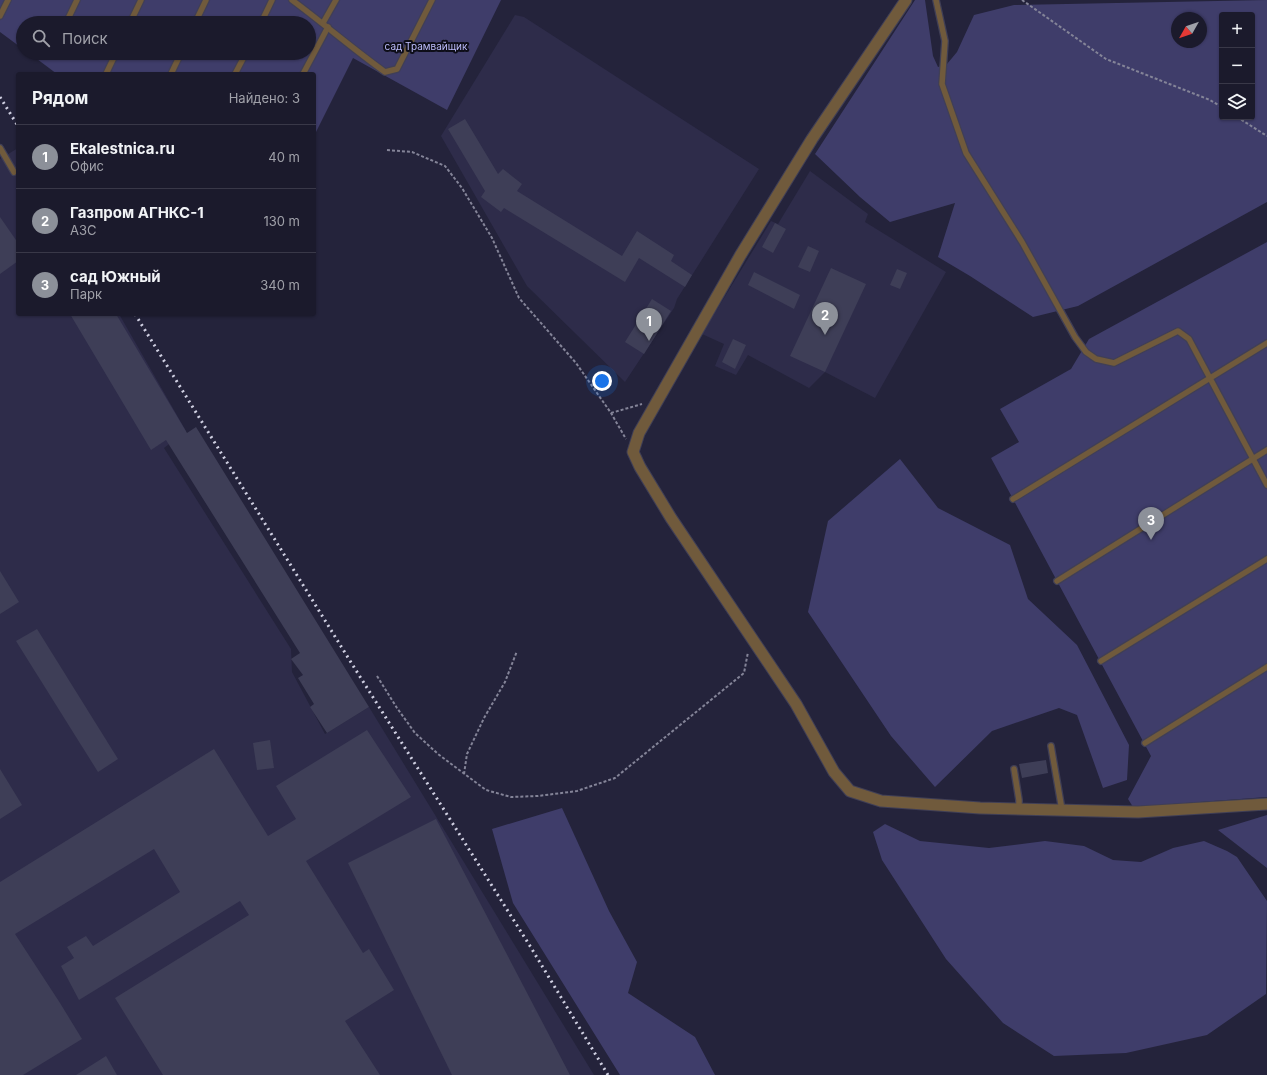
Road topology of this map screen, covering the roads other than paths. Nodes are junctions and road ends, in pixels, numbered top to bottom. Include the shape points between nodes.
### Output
1 (8, 0) edge
2 (77, 0) edge
3 (141, 0) edge
4 (206, 0) edge
5 (272, 0) edge
6 (292, 0) edge
7 (336, 0) edge
8 (432, 0) edge
9 (906, 0) edge
10 (936, 0) edge
11 (0, 16) edge
12 (69, 16) edge
13 (133, 16) edge
14 (198, 16) edge
15 (264, 16) edge
16 (314, 16) edge
17 (316, 18) edge
18 (323, 23) junction
19 (328, 27) junction
20 (316, 50) edge
21 (113, 60) edge
22 (178, 60) edge
23 (242, 60) edge
24 (310, 60) edge
25 (107, 72) edge
26 (172, 72) edge
27 (236, 72) edge
28 (304, 72) edge
29 (0, 148) edge
30 (14, 172) dead end
31 (1267, 343) edge
32 (1211, 379) junction
33 (1267, 450) edge
34 (1253, 459) junction
35 (1267, 485) edge
36 (1013, 499) dead end
37 (1267, 559) edge
38 (1058, 581) dead end
39 (1101, 662) dead end
40 (1267, 667) edge
41 (1145, 743) dead end
42 (1051, 746) dead end
43 (1014, 769) dead end
44 (1267, 804) edge
45 (1019, 809) junction
46 (1062, 810) junction

1 - 11 lane
2 - 12 lane
3 - 13 lane
4 - 14 lane
5 - 15 lane
6 - 16 lane
7 - 18 lane
8 - 19 lane via 397,69 385,72
9 - 45 street via 812,139 740,256 639,433 634,452 640,467 671,518 796,704 834,772 850,791 881,801
10 - 32 lane via 945,41 942,84 966,153 1022,242 1075,337 1086,352 1096,359 1114,363 1178,331 1189,339
17 - 18 lane
18 - 19 lane
19 - 20 lane
21 - 25 lane
22 - 26 lane
23 - 27 lane
24 - 28 lane
29 - 30 lane
31 - 32 lane
32 - 34 lane
32 - 36 lane
33 - 34 lane
34 - 35 lane
34 - 38 lane
37 - 39 lane
40 - 41 lane
42 - 46 lane
43 - 45 lane
44 - 46 street via 1138,812
45 - 46 street

